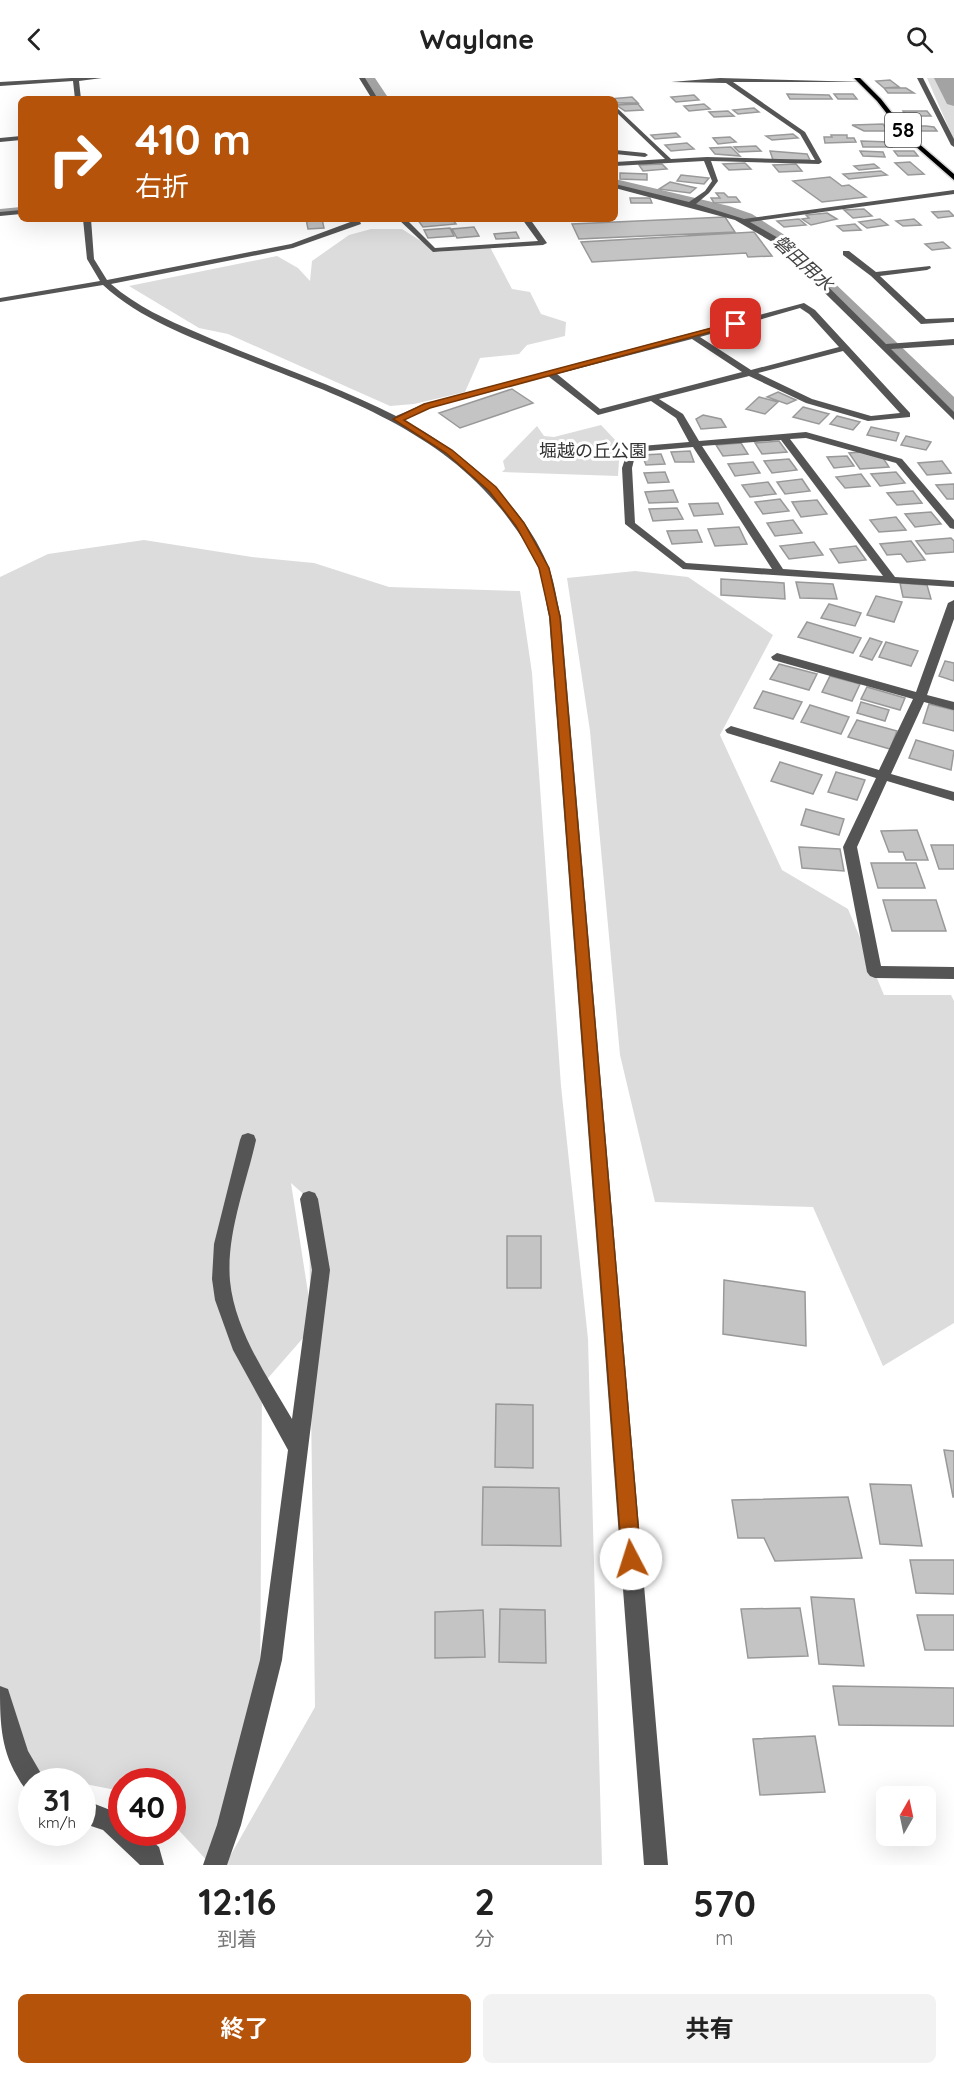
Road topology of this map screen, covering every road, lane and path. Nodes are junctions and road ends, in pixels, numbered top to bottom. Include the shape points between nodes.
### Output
1 (99, 78) edge
2 (362, 78) edge
3 (920, 78) edge
4 (76, 79) edge
5 (725, 79) edge
6 (859, 80) edge
7 (674, 82) dead end
8 (0, 84) edge
9 (78, 96) edge
10 (373, 96) edge
11 (618, 111) edge
12 (626, 118) junction
13 (618, 119) edge
14 (18, 138) edge
15 (0, 140) edge
16 (954, 145) edge
17 (618, 152) edge
18 (672, 159) junction
19 (707, 159) junction
20 (618, 164) edge
21 (954, 178) edge
22 (618, 187) edge
23 (954, 192) edge
24 (691, 204) junction
25 (18, 212) edge
26 (0, 214) edge
27 (742, 220) junction
28 (87, 222) edge
29 (358, 222) edge
30 (405, 222) edge
31 (528, 222) edge
32 (846, 253) dead end
33 (927, 268) dead end
34 (873, 274) junction
35 (106, 283) junction
36 (0, 300) edge
37 (954, 320) edge
38 (693, 336) junction
39 (954, 342) edge
40 (884, 347) junction
41 (845, 348) junction
42 (550, 373) junction
43 (750, 373) junction
44 (652, 398) junction
45 (954, 417) edge
46 (397, 419) junction
47 (783, 437) junction
48 (695, 443) junction
49 (954, 526) edge
50 (780, 573) junction
51 (891, 580) junction
52 (954, 584) edge
53 (954, 603) edge
54 (777, 657) dead end
55 (920, 697) junction
56 (954, 705) edge
57 (731, 730) dead end
58 (883, 777) junction
59 (954, 797) edge
60 (954, 973) edge
61 (248, 1140) dead end
62 (309, 1199) dead end
63 (298, 1448) junction
64 (0, 1697) edge
65 (25, 1768) edge
66 (139, 1846) edge
67 (152, 1865) edge
68 (214, 1865) edge
69 (656, 1865) edge

1 - 4 street
2 - 10 street
3 - 16 street
4 - 8 street
4 - 9 street
5 - 6 street
5 - 7 street
5 - 19 street via 803,133 819,162
6 - 21 main road, 58 via 908,137
11 - 12 street
12 - 13 street
12 - 18 street
14 - 15 street
17 - 18 street
18 - 19 street
18 - 20 street
19 - 24 street via 715,181
22 - 24 street
23 - 27 street
24 - 27 street
25 - 26 street
27 - 40 street via 777,241
28 - 35 street via 93,266
29 - 35 street via 293,246
30 - 31 street via 433,250 543,243
32 - 34 street
33 - 34 street
34 - 37 street via 924,322
35 - 36 street
35 - 46 street via 152,316 200,339
38 - 41 street via 801,305
38 - 42 street
38 - 43 street
39 - 40 street
40 - 45 street
41 - 43 street
41 - 43 street via 907,415 871,419 808,401
42 - 44 street via 598,412
42 - 46 street via 427,406
43 - 44 street
44 - 48 street via 680,416
46 - 69 street via 449,451 492,489 521,525 544,568 555,617
47 - 48 street
47 - 49 street via 806,435 899,460
47 - 51 street
48 - 50 street
48 - 50 street via 632,449 627,468 630,524 683,566
50 - 51 street
51 - 52 street
53 - 55 street
54 - 55 street
55 - 56 street
55 - 58 street
57 - 58 street
58 - 59 street
58 - 60 street via 849,847 875,972
61 - 63 street via 225,1242 221,1280 232,1329
62 - 63 street via 321,1270
63 - 68 street via 271,1660 229,1825
64 - 65 street
66 - 67 street via 150,1856

